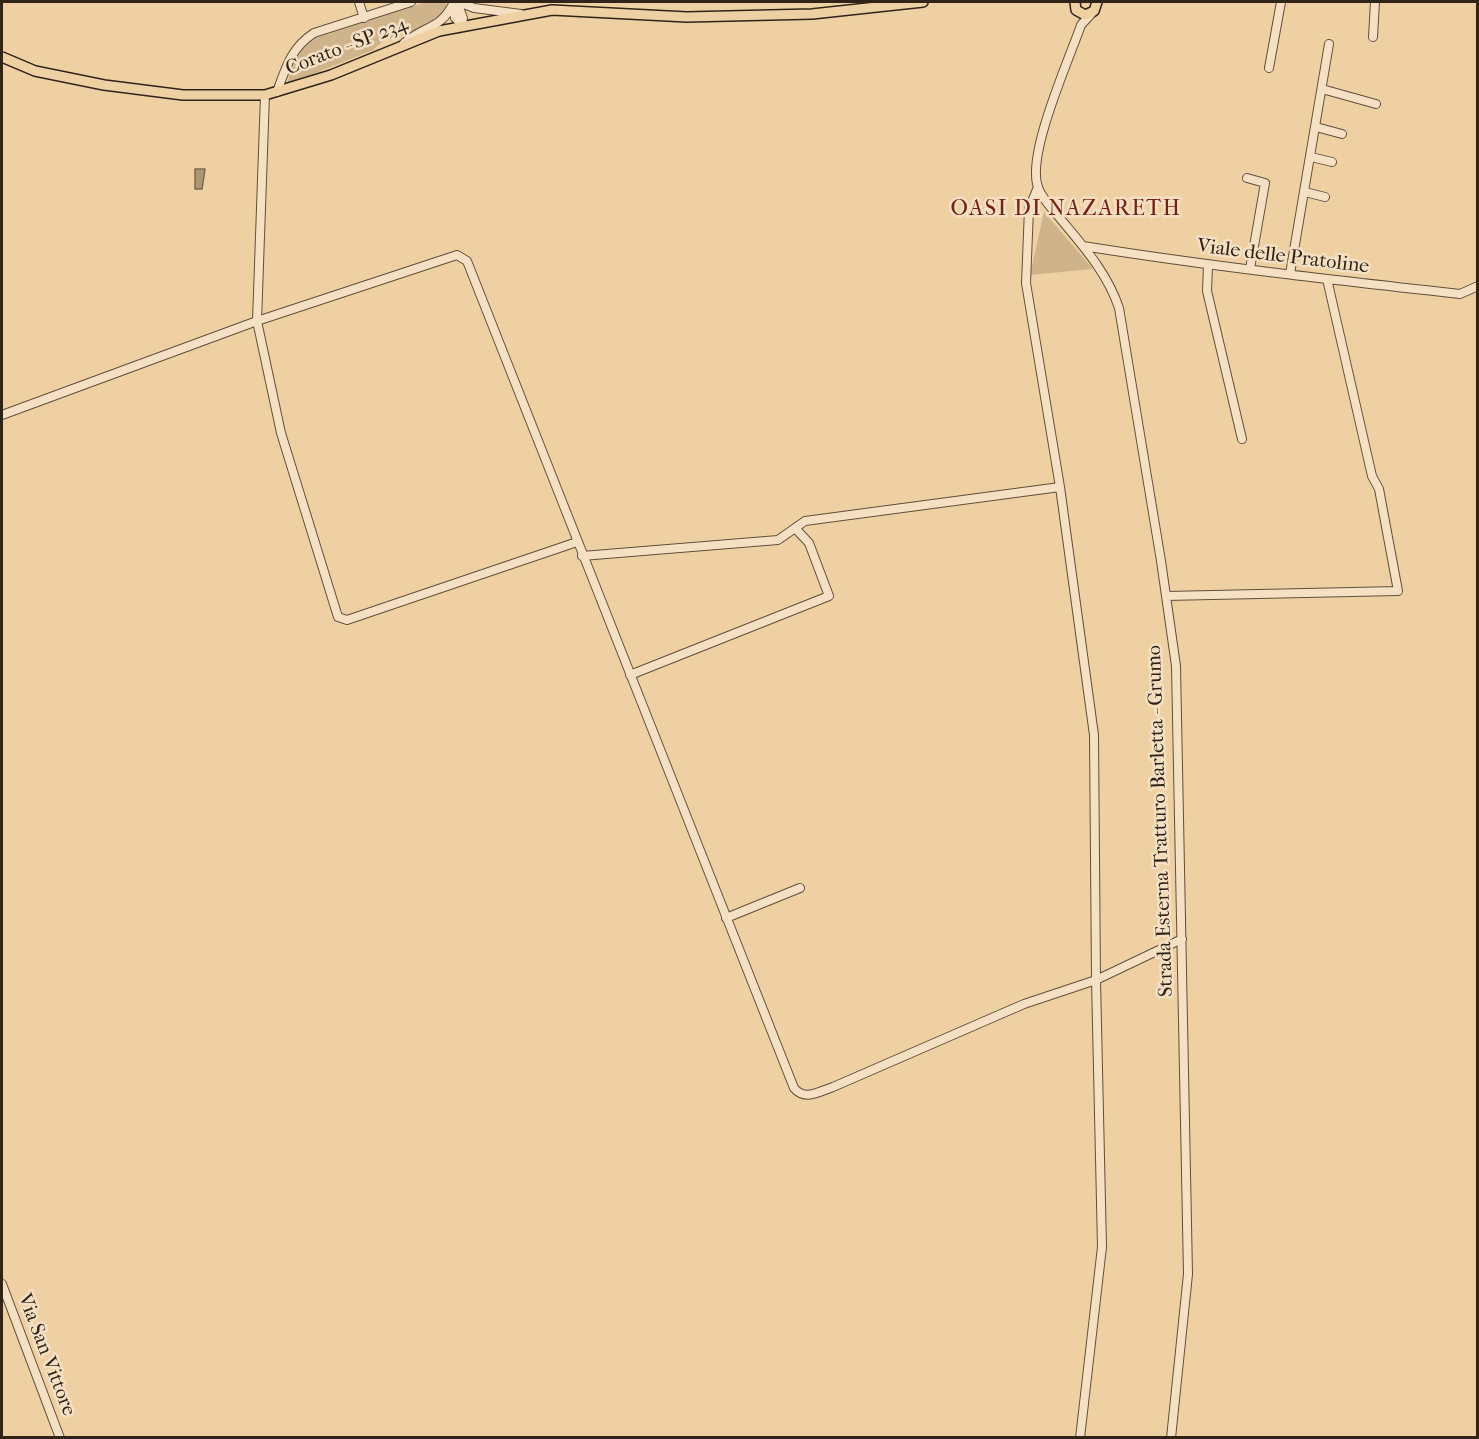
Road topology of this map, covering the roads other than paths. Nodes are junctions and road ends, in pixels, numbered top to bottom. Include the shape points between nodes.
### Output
1 (359, 2) edge
2 (411, 2) edge
3 (456, 2) edge
4 (923, 2) edge
5 (1063, 2) edge
6 (1105, 2) edge
7 (1281, 2) edge
8 (1376, 2) edge
9 (1076, 7) edge
10 (1095, 7) edge
11 (521, 14) junction
12 (364, 18) junction
13 (462, 25) junction
14 (1081, 25) junction
15 (1373, 37) dead end
16 (403, 44) junction
17 (1329, 44) dead end
18 (2, 57) edge
19 (1269, 68) dead end
20 (1322, 89) junction
21 (278, 92) junction
22 (265, 95) junction
23 (1376, 104) dead end
24 (1316, 127) junction
25 (1342, 134) dead end
26 (1311, 157) junction
27 (1332, 162) dead end
28 (1247, 178) dead end
29 (1038, 187) junction
30 (1305, 192) junction
31 (1325, 197) dead end
32 (1083, 246) junction
33 (1208, 266) junction
34 (1250, 269) junction
35 (1290, 274) junction
36 (1328, 279) junction
37 (1478, 286) edge
38 (257, 321) junction
39 (2, 415) edge
40 (1242, 439) dead end
41 (1060, 487) junction
42 (795, 528) junction
43 (577, 542) junction
44 (582, 556) junction
45 (1166, 596) junction
46 (630, 675) junction
47 (800, 888) dead end
48 (726, 918) junction
49 (1182, 939) junction
50 (1096, 980) junction
51 (2, 1284) edge
52 (60, 1437) edge
53 (1080, 1437) edge
54 (1171, 1437) edge

1 - 12 street
2 - 12 street
3 - 11 street
3 - 13 street
3 - 16 street via 437,26 414,34
4 - 11 main road, Corato - SP 234 via 812,14 687,17 552,10
5 - 9 main road
6 - 10 main road
7 - 19 street
8 - 15 street
9 - 10 main road via 1085,15
9 - 14 street
10 - 14 street
11 - 13 main road, Corato - SP 234
12 - 21 street via 314,33 300,42 288,60
13 - 16 main road, Corato - SP 234
14 - 29 street via 1035,161
16 - 21 main road, Corato - SP 234 via 331,75
17 - 20 street
18 - 22 main road, Corato - SP 234 via 34,71 104,85 183,95
20 - 23 street
20 - 24 street
21 - 22 main road, Corato - SP 234
22 - 38 street
24 - 25 street
24 - 26 street
26 - 27 street
26 - 30 street
28 - 34 street via 1265,183
29 - 32 street, Strada Esterna Tratturo Barletta - Grumo
29 - 41 street via 1029,209 1026,283
30 - 31 street
30 - 35 street
32 - 33 street, Viale delle Pratoline
32 - 45 street, Strada Esterna Tratturo Barletta - Grumo via 1113,289 1119,308
33 - 34 street, Viale delle Pratoline
33 - 40 street via 1207,291
34 - 35 street, Viale delle Pratoline
35 - 36 street, Viale delle Pratoline
36 - 37 street, Viale delle Pratoline via 1460,294
36 - 45 street via 1372,476 1379,489 1398,591
38 - 39 street
38 - 43 street via 449,256 457,255 467,261
38 - 43 street via 281,433 334,610 342,620
41 - 42 street via 805,520
41 - 50 street via 1094,735
42 - 44 street via 778,540
42 - 46 street via 808,543 829,596
43 - 44 street
44 - 46 street
45 - 49 street, Strada Esterna Tratturo Barletta - Grumo via 1176,666
46 - 48 street
47 - 48 street
48 - 50 street via 794,1088 807,1096 1024,1004
49 - 50 street
49 - 54 street, Strada Esterna Tratturo Barletta - Grumo via 1188,1274
50 - 53 street via 1102,1247
51 - 52 street, Via San Vittore

